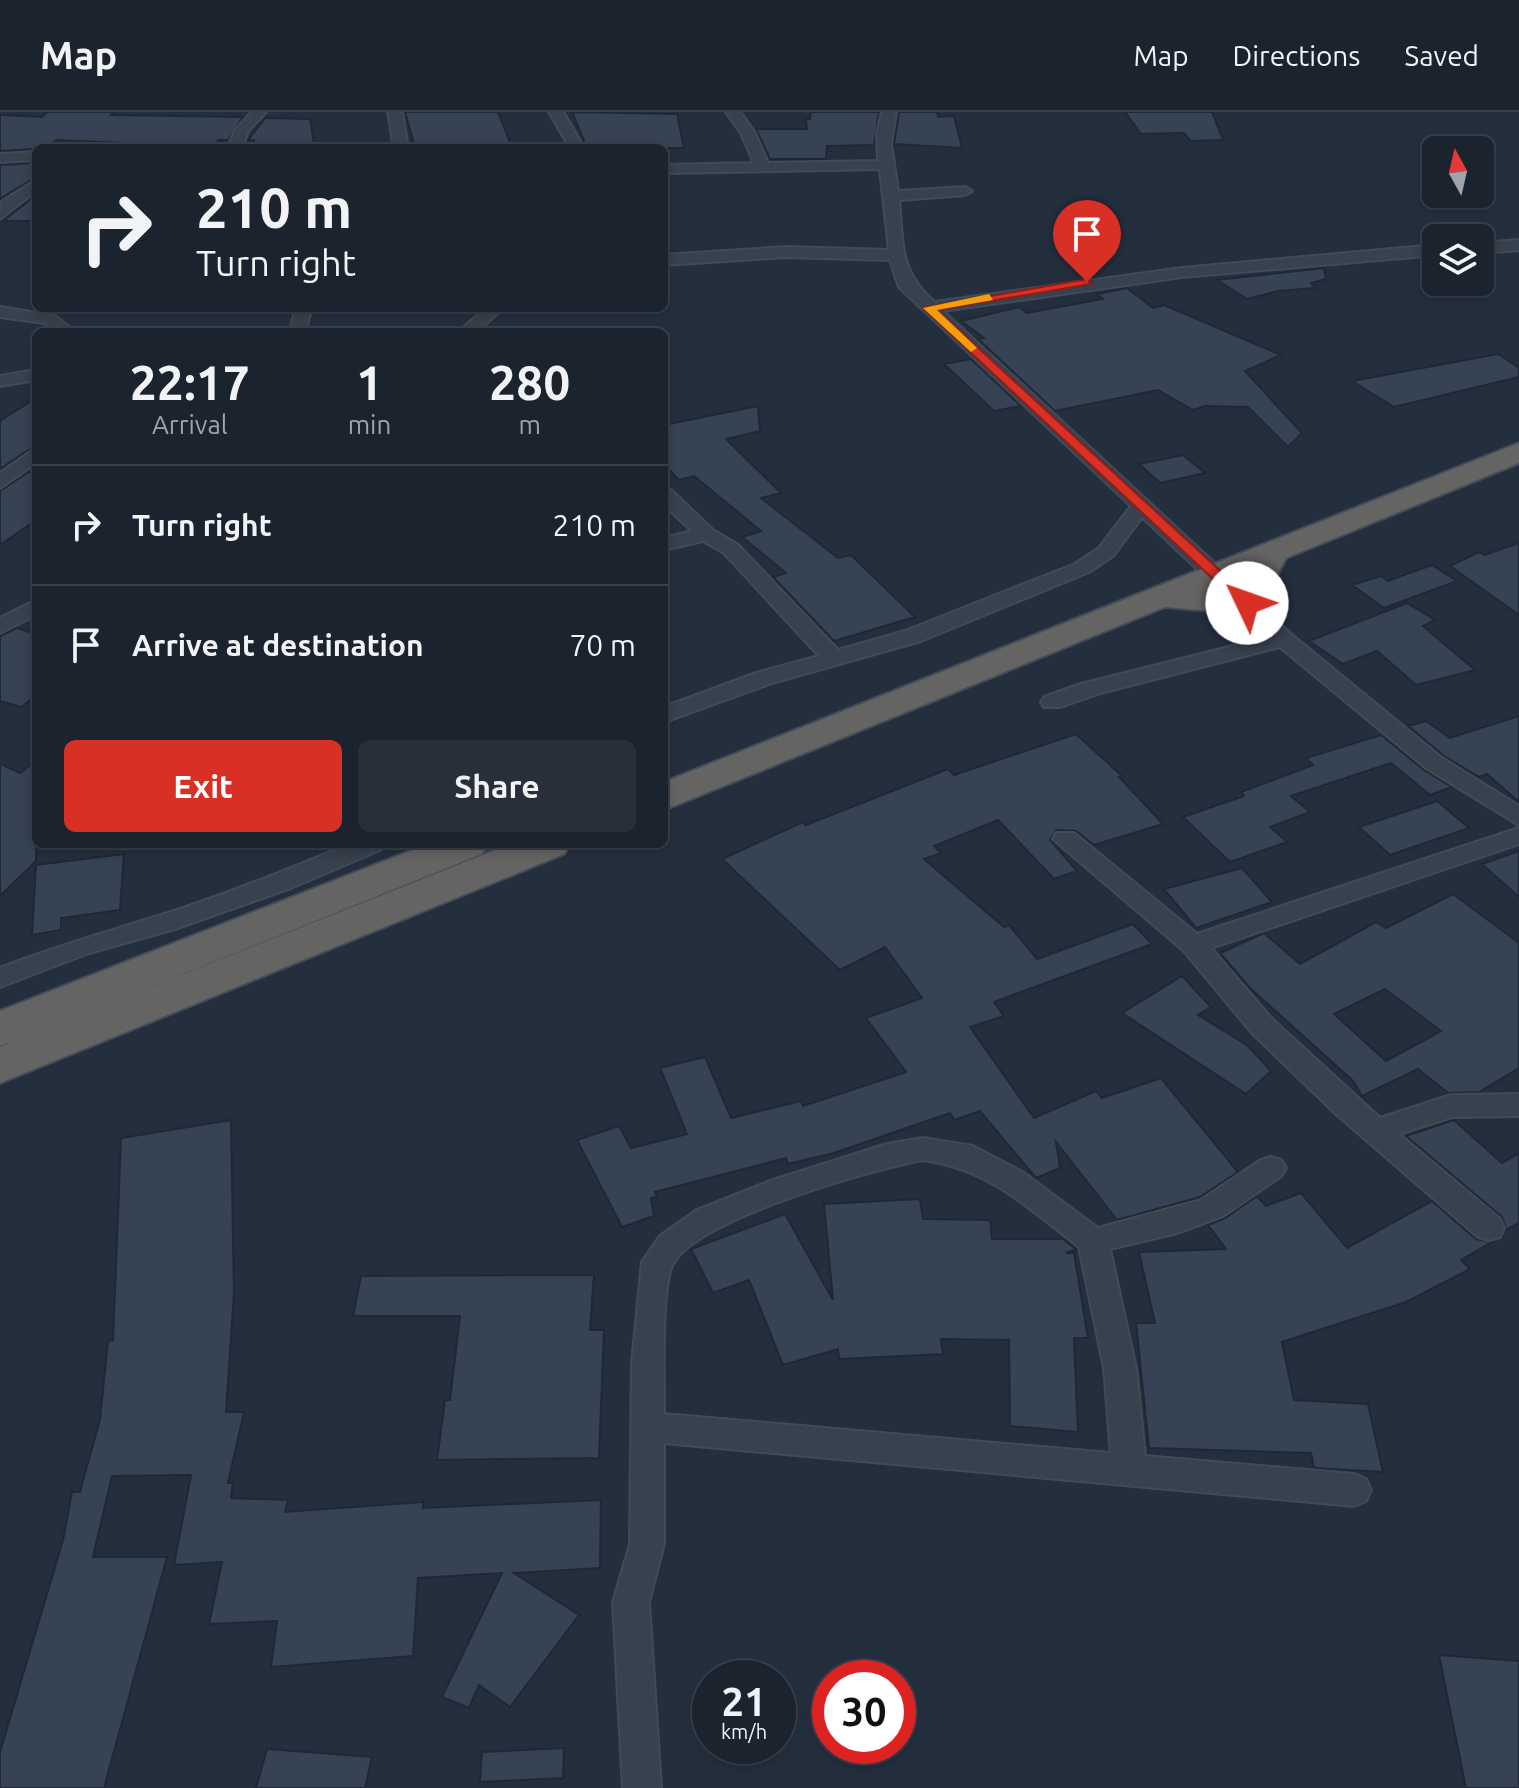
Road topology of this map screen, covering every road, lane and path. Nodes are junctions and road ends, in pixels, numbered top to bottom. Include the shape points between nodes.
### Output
1 (259, 112) edge
2 (395, 112) edge
3 (556, 112) edge
4 (733, 112) edge
5 (889, 112) edge
6 (237, 144) edge
7 (401, 144) edge
8 (575, 144) edge
9 (32, 156) edge
10 (0, 158) edge
11 (884, 165) junction
12 (762, 166) junction
13 (668, 169) edge
14 (32, 187) edge
15 (965, 191) dead end
16 (892, 196) junction
17 (0, 215) edge
18 (1519, 245) edge
19 (1494, 247) edge
20 (1422, 251) edge
21 (894, 255) junction
22 (670, 259) edge
23 (929, 308) junction
24 (0, 312) edge
25 (491, 312) edge
26 (62, 328) edge
27 (471, 328) edge
28 (32, 376) edge
29 (0, 381) edge
30 (1519, 427) edge
31 (1519, 452) edge
32 (32, 457) edge
33 (0, 482) edge
34 (668, 498) edge
35 (1141, 506) junction
36 (706, 534) junction
37 (668, 543) edge
38 (1272, 552) junction
39 (1205, 565) junction
40 (1160, 597) junction
41 (1247, 603) junction
42 (32, 608) edge
43 (0, 627) edge
44 (1284, 640) junction
45 (833, 658) junction
46 (1052, 702) dead end
47 (668, 713) edge
48 (668, 765) edge
49 (668, 795) edge
50 (1519, 817) edge
51 (1519, 836) edge
52 (1065, 839) dead end
53 (362, 848) edge
54 (457, 848) edge
55 (539, 848) edge
56 (1193, 945) junction
57 (0, 978) edge
58 (0, 1029) edge
59 (0, 1066) edge
60 (1519, 1105) edge
61 (1375, 1131) junction
62 (1271, 1168) dead end
63 (1489, 1228) dead end
64 (1093, 1241) junction
65 (647, 1427) junction
66 (1130, 1471) junction
67 (1354, 1490) dead end
68 (642, 1788) edge

1 - 6 street
2 - 7 street
3 - 8 street
4 - 12 street
5 - 11 street
9 - 10 street
11 - 12 street
11 - 16 street
12 - 13 street
14 - 17 street
15 - 16 street
16 - 21 street
18 - 19 street
20 - 23 street via 1075,283
21 - 22 street via 786,252
21 - 23 street via 905,284
23 - 35 street
24 - 26 street via 49,319
25 - 27 street
28 - 29 street
30 - 39 highway
31 - 38 highway
32 - 33 street
34 - 36 street
35 - 39 street
35 - 45 street via 1106,552 1082,568 913,636
36 - 37 street
36 - 45 street via 731,549
38 - 39 highway
38 - 41 highway
39 - 40 highway
39 - 41 street
39 - 48 highway
40 - 41 highway
40 - 49 highway
41 - 44 street
42 - 43 street
44 - 46 street
44 - 50 street via 1434,763
45 - 47 street
51 - 56 street
52 - 56 street
53 - 57 street via 282,882 81,946
54 - 58 highway
55 - 59 highway
56 - 61 street via 1262,1026
60 - 61 street via 1451,1106
61 - 63 street
62 - 64 street via 1212,1208
64 - 65 street via 1014,1181 963,1154 923,1149 887,1155 770,1193 708,1219 657,1262
64 - 66 street via 1120,1368
65 - 66 street
65 - 68 street via 647,1544 631,1602
66 - 67 street

